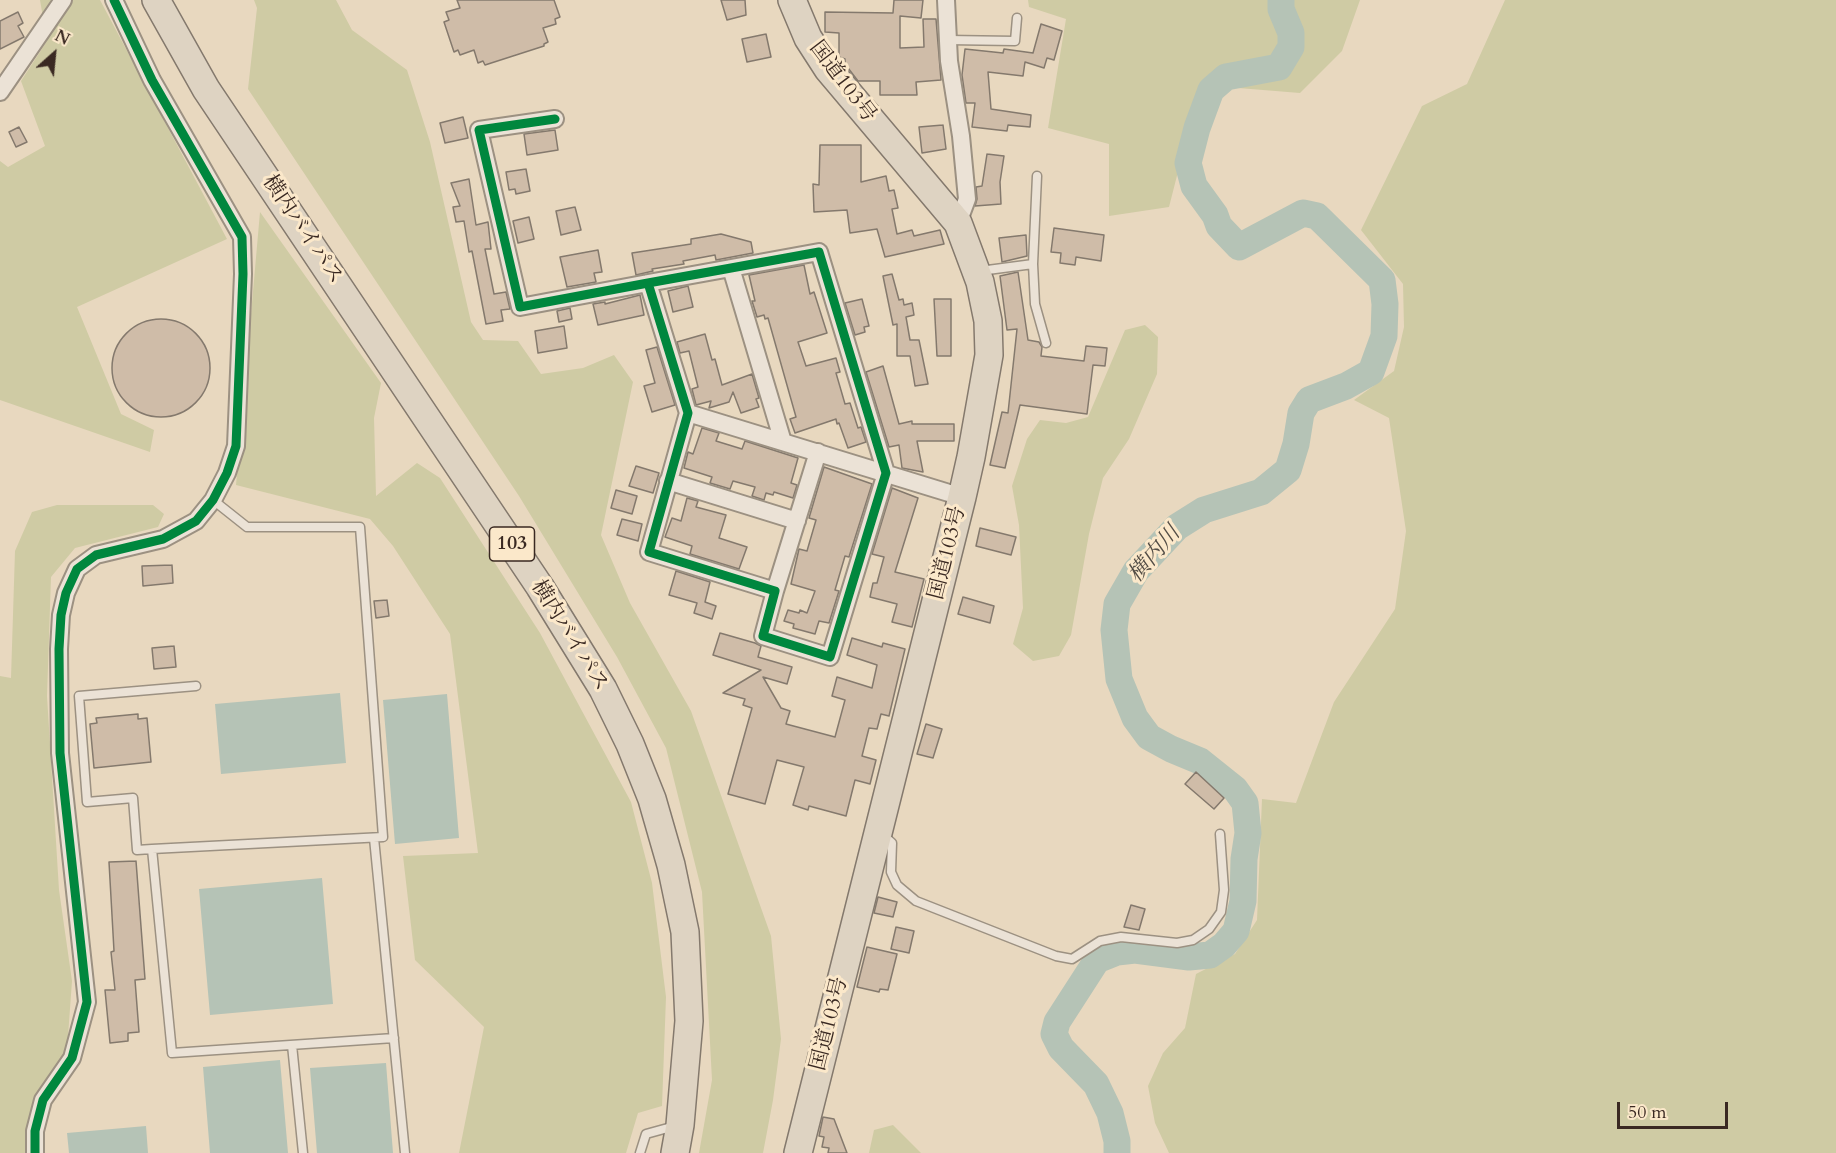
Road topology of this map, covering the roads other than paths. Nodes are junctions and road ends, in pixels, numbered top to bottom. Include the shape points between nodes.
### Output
1 (63, 0) edge
2 (114, 0) edge
3 (156, 0) edge
4 (792, 0) edge
5 (946, 0) edge
6 (1017, 18) dead end
7 (948, 40) junction
8 (1, 85) edge
9 (555, 119) dead end
10 (1037, 176) dead end
11 (958, 223) junction
12 (1033, 264) junction
13 (731, 268) junction
14 (976, 272) junction
15 (648, 283) junction
16 (1046, 343) dead end
17 (688, 413) junction
18 (783, 441) junction
19 (818, 452) junction
20 (886, 473) junction
21 (669, 481) junction
22 (962, 496) junction
23 (213, 500) junction
24 (797, 521) junction
25 (775, 591) junction
26 (196, 686) dead end
27 (879, 831) junction
28 (1220, 834) dead end
29 (374, 838) junction
30 (152, 849) junction
31 (394, 1038) junction
32 (292, 1045) junction
33 (680, 1125) junction
34 (35, 1153) edge
35 (303, 1153) edge
36 (405, 1153) edge
37 (640, 1153) edge
38 (675, 1153) edge
39 (798, 1153) edge

1 - 8 street
2 - 23 street via 152,80 242,237 236,446
3 - 33 highway, 横内バイパス / 103 via 206,90 540,587 603,689 630,744 665,843 685,932 689,1021
4 - 11 highway, 国道103号 via 808,38 828,69
5 - 7 street
6 - 7 lane via 1015,41
7 - 11 street via 967,199
9 - 15 street via 479,130 520,307
10 - 12 lane
11 - 14 highway, 国道103号
12 - 14 lane
12 - 16 lane via 1035,304
13 - 15 street
13 - 18 street
13 - 20 street via 819,252
14 - 22 highway, 国道103号 via 988,321 989,355
15 - 17 street
17 - 18 street
17 - 21 street
18 - 19 street
19 - 20 street
19 - 24 street
20 - 22 street
20 - 25 street via 830,657 763,636
21 - 24 street
21 - 25 street via 649,552
22 - 27 highway, 国道103号
23 - 29 lane via 247,527 360,527 383,837
23 - 34 street via 196,521 163,539 96,555 77,569 66,592 59,649 60,753 87,1002 72,1058 43,1100 35,1131
24 - 25 street
26 - 30 lane via 79,696 87,802 132,798 137,850
27 - 28 lane via 892,843 891,872 897,885 916,901 1072,959 1100,940 1121,937 1177,943 1193,940 1209,929 1221,912 1224,890
27 - 39 highway, 国道103号
29 - 30 lane
29 - 31 lane
30 - 32 lane via 172,1053
31 - 32 lane
31 - 36 lane
32 - 35 lane
33 - 37 lane via 646,1134
33 - 38 highway, 横内バイパス / 103

